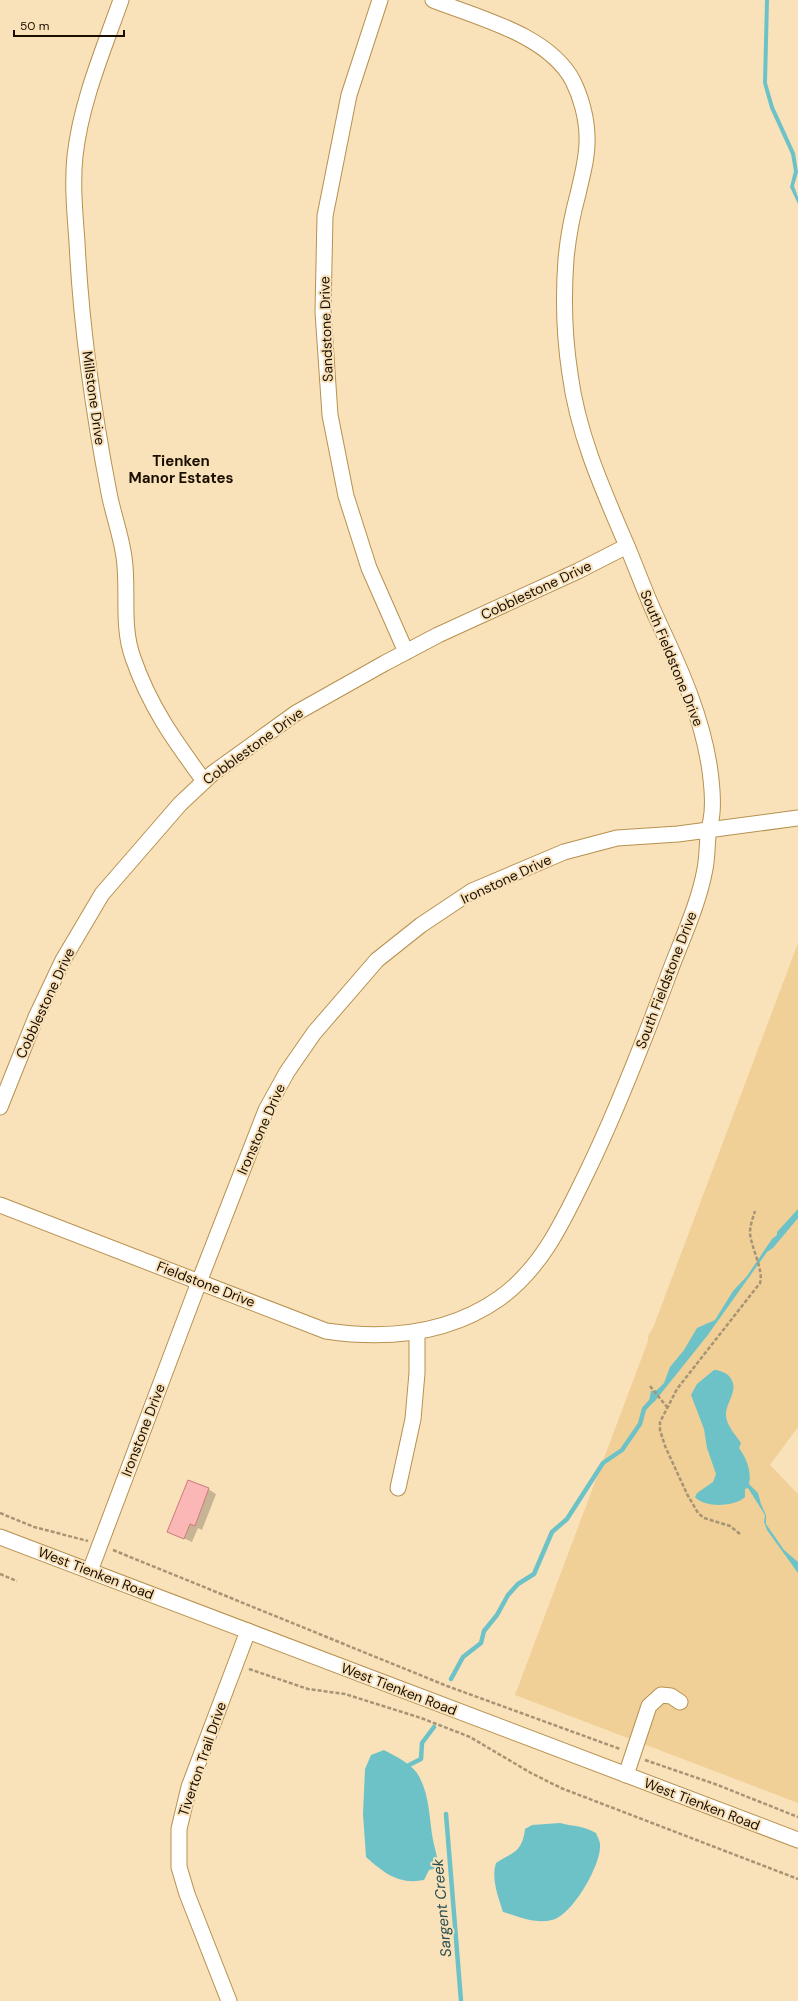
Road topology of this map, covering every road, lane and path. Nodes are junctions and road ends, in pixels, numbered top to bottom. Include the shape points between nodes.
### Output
1 (121, 0) edge
2 (380, 0) edge
3 (433, 0) edge
4 (627, 546) junction
5 (406, 652) junction
6 (204, 781) junction
7 (798, 818) edge
8 (708, 830) junction
9 (0, 1107) edge
10 (0, 1205) edge
11 (755, 1211) dead end
12 (199, 1282) junction
13 (417, 1333) junction
14 (650, 1386) dead end
15 (667, 1407) junction
16 (398, 1488) dead end
17 (0, 1513) edge
18 (740, 1534) dead end
19 (0, 1537) edge
20 (100, 1545) junction
21 (90, 1571) junction
22 (0, 1574) edge
23 (17, 1581) dead end
24 (248, 1631) junction
25 (236, 1663) junction
26 (680, 1702) dead end
27 (633, 1755) junction
28 (626, 1775) junction
29 (798, 1817) edge
30 (798, 1840) edge
31 (798, 1879) edge
32 (229, 2001) edge

1 - 6 street, Millstone Drive via 81,120 75,156 79,285 96,418 109,496 124,558 126,627 132,656 149,697 167,730
2 - 5 street, Sandstone Drive via 349,95 325,216 323,312 330,415 346,496 369,568
3 - 4 street, South Fieldstone Drive via 528,37 563,64 575,86 587,136 584,166 570,224 563,319 570,378 582,432
4 - 5 street, Cobblestone Drive
4 - 8 street, South Fieldstone Drive via 673,653 704,739 711,776 712,819
5 - 6 street, Cobblestone Drive via 296,714
6 - 9 street, Cobblestone Drive via 180,804 102,894 63,960 39,1010
7 - 8 street, Ironstone Drive
8 - 12 street, Ironstone Drive via 617,838 564,852 472,891 421,925 377,960 314,1033 287,1072 266,1110
8 - 13 street, South Fieldstone Drive via 705,870 695,905 643,1044 607,1131 543,1256 499,1299 466,1319
10 - 12 street, Fieldstone Drive
11 - 15 path via 750,1232 761,1274 760,1283 677,1389
12 - 13 street, Fieldstone Drive via 326,1331 381,1336
12 - 20 street, Ironstone Drive
13 - 16 street via 413,1419
14 - 15 path
15 - 18 path via 660,1422 660,1430 687,1494 698,1513 704,1518 724,1524
17 - 20 path via 34,1527
19 - 21 street, West Tienken Road
20 - 21 street, Ironstone Drive
20 - 27 path via 447,1686
21 - 24 street, West Tienken Road
22 - 23 path
24 - 25 street, Tiverton Trail Drive
24 - 28 street, West Tienken Road
25 - 31 path via 308,1689 346,1694 421,1718 470,1737 560,1788
25 - 32 street, Tiverton Trail Drive via 189,1787 179,1829 181,1874
26 - 27 street via 671,1696 661,1695 649,1706
27 - 28 street
27 - 29 path
28 - 30 street, West Tienken Road

